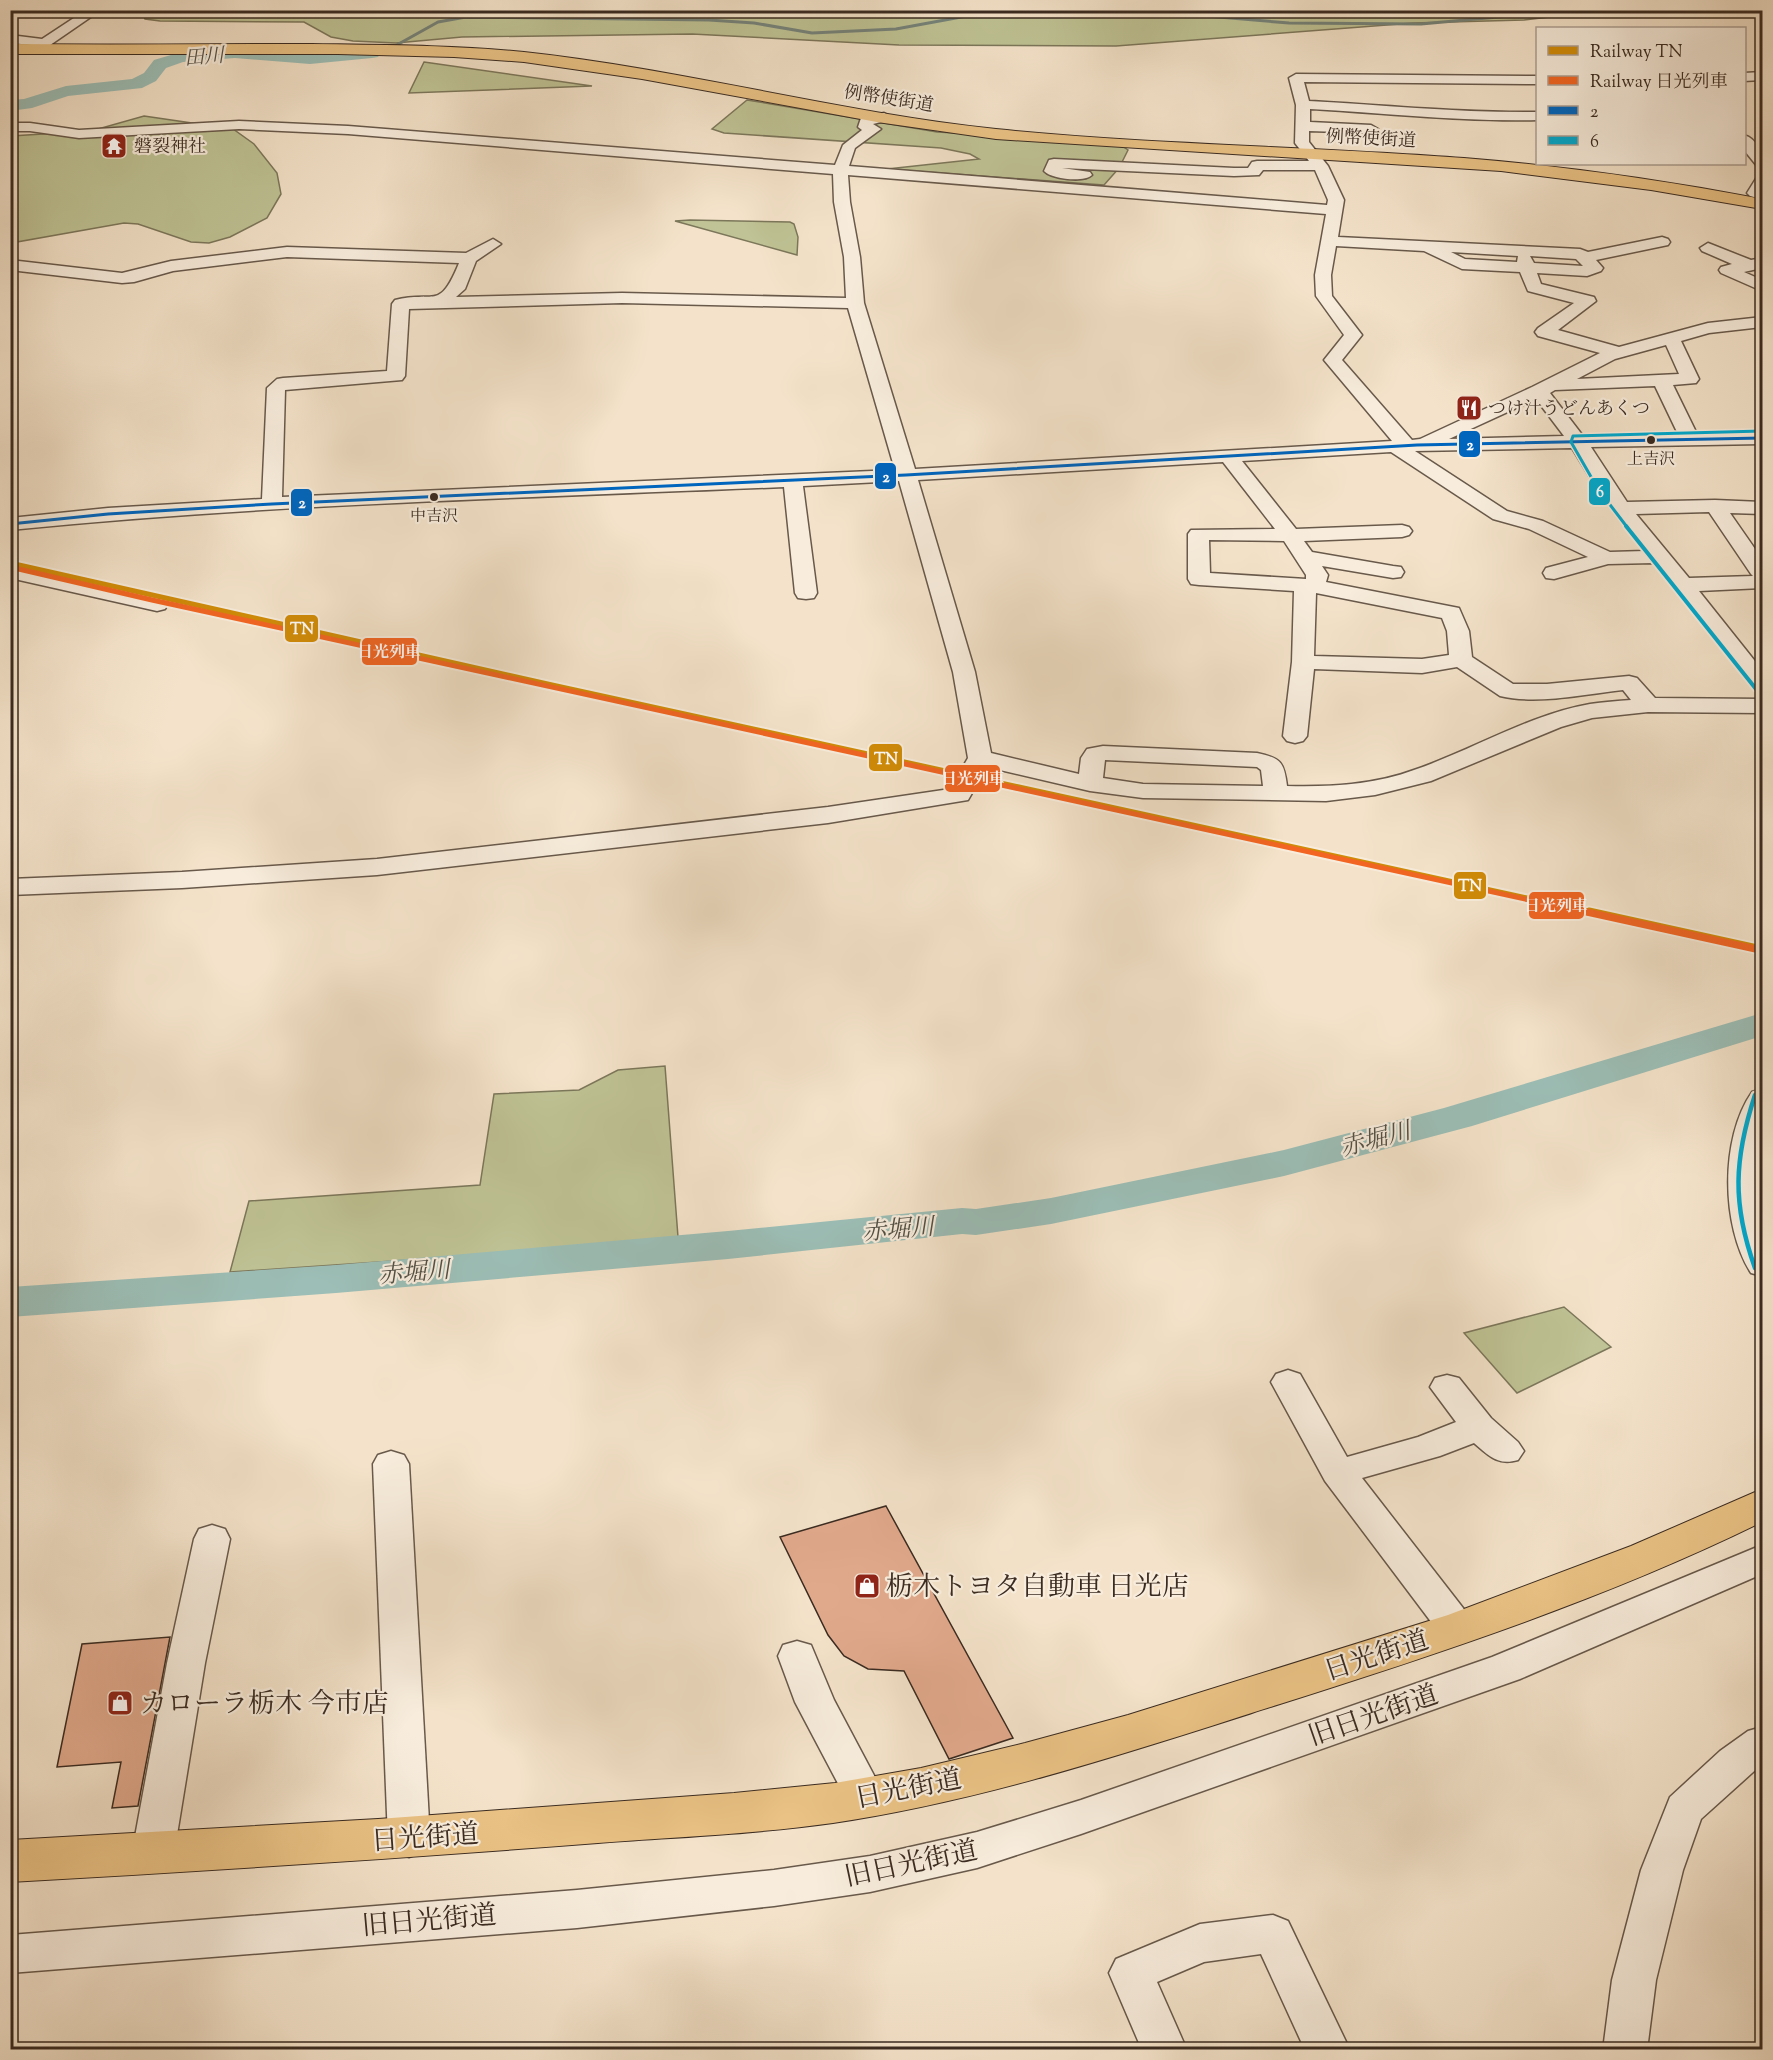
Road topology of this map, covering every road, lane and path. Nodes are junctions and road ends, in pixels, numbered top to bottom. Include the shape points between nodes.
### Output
1 (95, 10) edge
2 (10, 39) edge
3 (40, 46) junction
4 (10, 49) edge
5 (1762, 76) edge
6 (1746, 77) edge
7 (1536, 80) edge
8 (1303, 105) junction
9 (1536, 116) edge
10 (884, 117) junction
11 (1302, 126) junction
12 (10, 127) edge
13 (1371, 129) dead end
14 (1748, 132) edge
15 (1316, 160) junction
16 (1762, 163) edge
17 (1155, 166) junction
18 (840, 170) junction
19 (1085, 174) dead end
20 (1762, 180) edge
21 (1200, 182) dead end
22 (1762, 195) edge
23 (1762, 204) edge
24 (1335, 210) junction
25 (1328, 241) junction
26 (1662, 242) dead end
27 (493, 244) dead end
28 (1427, 246) junction
29 (1708, 248) dead end
30 (1521, 251) junction
31 (468, 258) junction
32 (1584, 258) junction
33 (10, 265) edge
34 (1756, 265) edge
35 (1528, 268) junction
36 (1762, 286) edge
37 (438, 303) junction
38 (855, 303) junction
39 (1756, 322) edge
40 (1671, 338) junction
41 (1762, 343) edge
42 (1618, 352) junction
43 (1662, 381) junction
44 (1544, 388) junction
45 (1762, 438) edge
46 (1691, 440) junction
47 (1578, 442) junction
48 (1407, 446) junction
49 (1229, 457) junction
50 (906, 475) junction
51 (793, 481) junction
52 (272, 504) junction
53 (1715, 506) junction
54 (1621, 508) junction
55 (1762, 508) edge
56 (10, 524) edge
57 (1402, 531) dead end
58 (1289, 535) junction
59 (1305, 557) junction
60 (1660, 557) junction
61 (1607, 558) junction
62 (10, 572) edge
63 (1393, 572) dead end
64 (1554, 573) dead end
65 (1762, 573) edge
66 (1762, 582) edge
67 (1684, 585) junction
68 (1315, 586) junction
69 (806, 593) dead end
70 (157, 604) dead end
71 (1762, 647) edge
72 (1734, 648) junction
73 (1461, 660) junction
74 (1303, 662) junction
75 (1762, 684) edge
76 (1648, 705) junction
77 (1762, 706) edge
78 (1294, 736) dead end
79 (980, 758) junction
80 (1090, 784) junction
81 (1276, 795) junction
82 (10, 887) edge
83 (1762, 1098) edge
84 (1762, 1265) edge
85 (1288, 1382) dead end
86 (1447, 1387) dead end
87 (1479, 1427) junction
88 (1506, 1451) dead end
89 (391, 1464) dead end
90 (1338, 1472) junction
91 (1762, 1504) edge
92 (212, 1539) dead end
93 (1762, 1559) edge
94 (1457, 1628) junction
95 (796, 1656) dead end
96 (1762, 1743) edge
97 (866, 1798) junction
98 (409, 1839) junction
99 (153, 1853) junction
100 (10, 1861) edge
101 (10, 1954) edge
102 (1165, 2049) edge
103 (1328, 2049) edge
104 (1624, 2049) edge

1 - 3 street
2 - 3 street
3 - 4 highway, 例幣使街道
3 - 10 highway, 例幣使街道 via 415,50 519,57 598,66
5 - 6 street
7 - 8 street via 1296,78
8 - 9 street via 1479,117
8 - 11 street
10 - 15 highway, 例幣使街道 via 994,134
10 - 18 street via 866,121 865,127 874,129 849,145
11 - 13 street
11 - 15 street via 1302,143
12 - 18 street via 107,134 239,125 291,126
14 - 16 street
15 - 17 street via 1257,165 1254,172 1234,180
15 - 23 highway, 例幣使街道 via 1528,169 1624,180
15 - 24 street via 1336,200
17 - 19 street via 1054,163 1051,171
17 - 21 street via 1150,178
18 - 24 street
18 - 38 street
20 - 22 street via 1755,193
24 - 25 street
25 - 28 street
25 - 48 street via 1324,296 1353,335 1333,360
26 - 32 street
27 - 31 street
28 - 30 street
28 - 35 street via 1462,264
29 - 34 street
30 - 32 street via 1580,254
30 - 35 street
31 - 33 street via 287,252 171,266 122,278
31 - 37 street via 458,290
32 - 35 street via 1595,268
34 - 36 street via 1727,270
35 - 42 street via 1534,286 1588,301 1544,332
37 - 38 street via 622,298
37 - 52 street via 401,304 396,376 278,385
38 - 50 street
39 - 40 street
39 - 41 street
40 - 42 street
40 - 43 street via 1690,379
42 - 44 street
43 - 44 street
43 - 46 street
44 - 47 street
44 - 48 street
45 - 46 street
46 - 47 street
47 - 48 street
47 - 54 street
48 - 49 street
48 - 61 street via 1500,515 1536,525
49 - 50 street
49 - 58 street
50 - 51 street
50 - 79 street via 963,672
51 - 52 street
51 - 69 street
52 - 56 street
53 - 54 street
53 - 55 street
53 - 65 street
54 - 60 street
57 - 58 street
58 - 59 street
58 - 68 street via 1197,534 1199,579
59 - 63 street
59 - 68 street via 1317,575
60 - 61 street
60 - 67 street
61 - 64 street
62 - 70 street
66 - 67 street
67 - 72 street
68 - 73 street via 1451,613 1458,631
68 - 74 street via 1305,590
71 - 72 street
72 - 75 street
73 - 74 street via 1422,666
73 - 76 street via 1508,691 1629,683
74 - 78 street
76 - 77 street
76 - 81 street via 1579,713 1400,782 1350,792
79 - 80 street
79 - 82 street via 959,795 828,814 324,872
80 - 81 street via 1143,791
80 - 81 street via 1096,754 1257,760 1273,768
83 - 84 street via 1745,1152 1743,1173 1747,1218
85 - 90 street
86 - 87 street
87 - 88 street
87 - 90 street via 1428,1447
89 - 98 street
90 - 94 street
91 - 94 highway, 日光街道 via 1560,1592
92 - 99 street
93 - 101 street, 旧日光街道 via 1506,1668 977,1850 870,1874 774,1888 577,1909
94 - 97 highway, 日光街道 via 1152,1726 952,1780
95 - 97 street via 815,1702
96 - 104 street via 1684,1809 1662,1870 1637,1969
97 - 98 highway, 日光街道
98 - 99 highway, 日光街道
99 - 100 highway, 日光街道
102 - 103 street via 1131,1973 1200,1943 1273,1934

